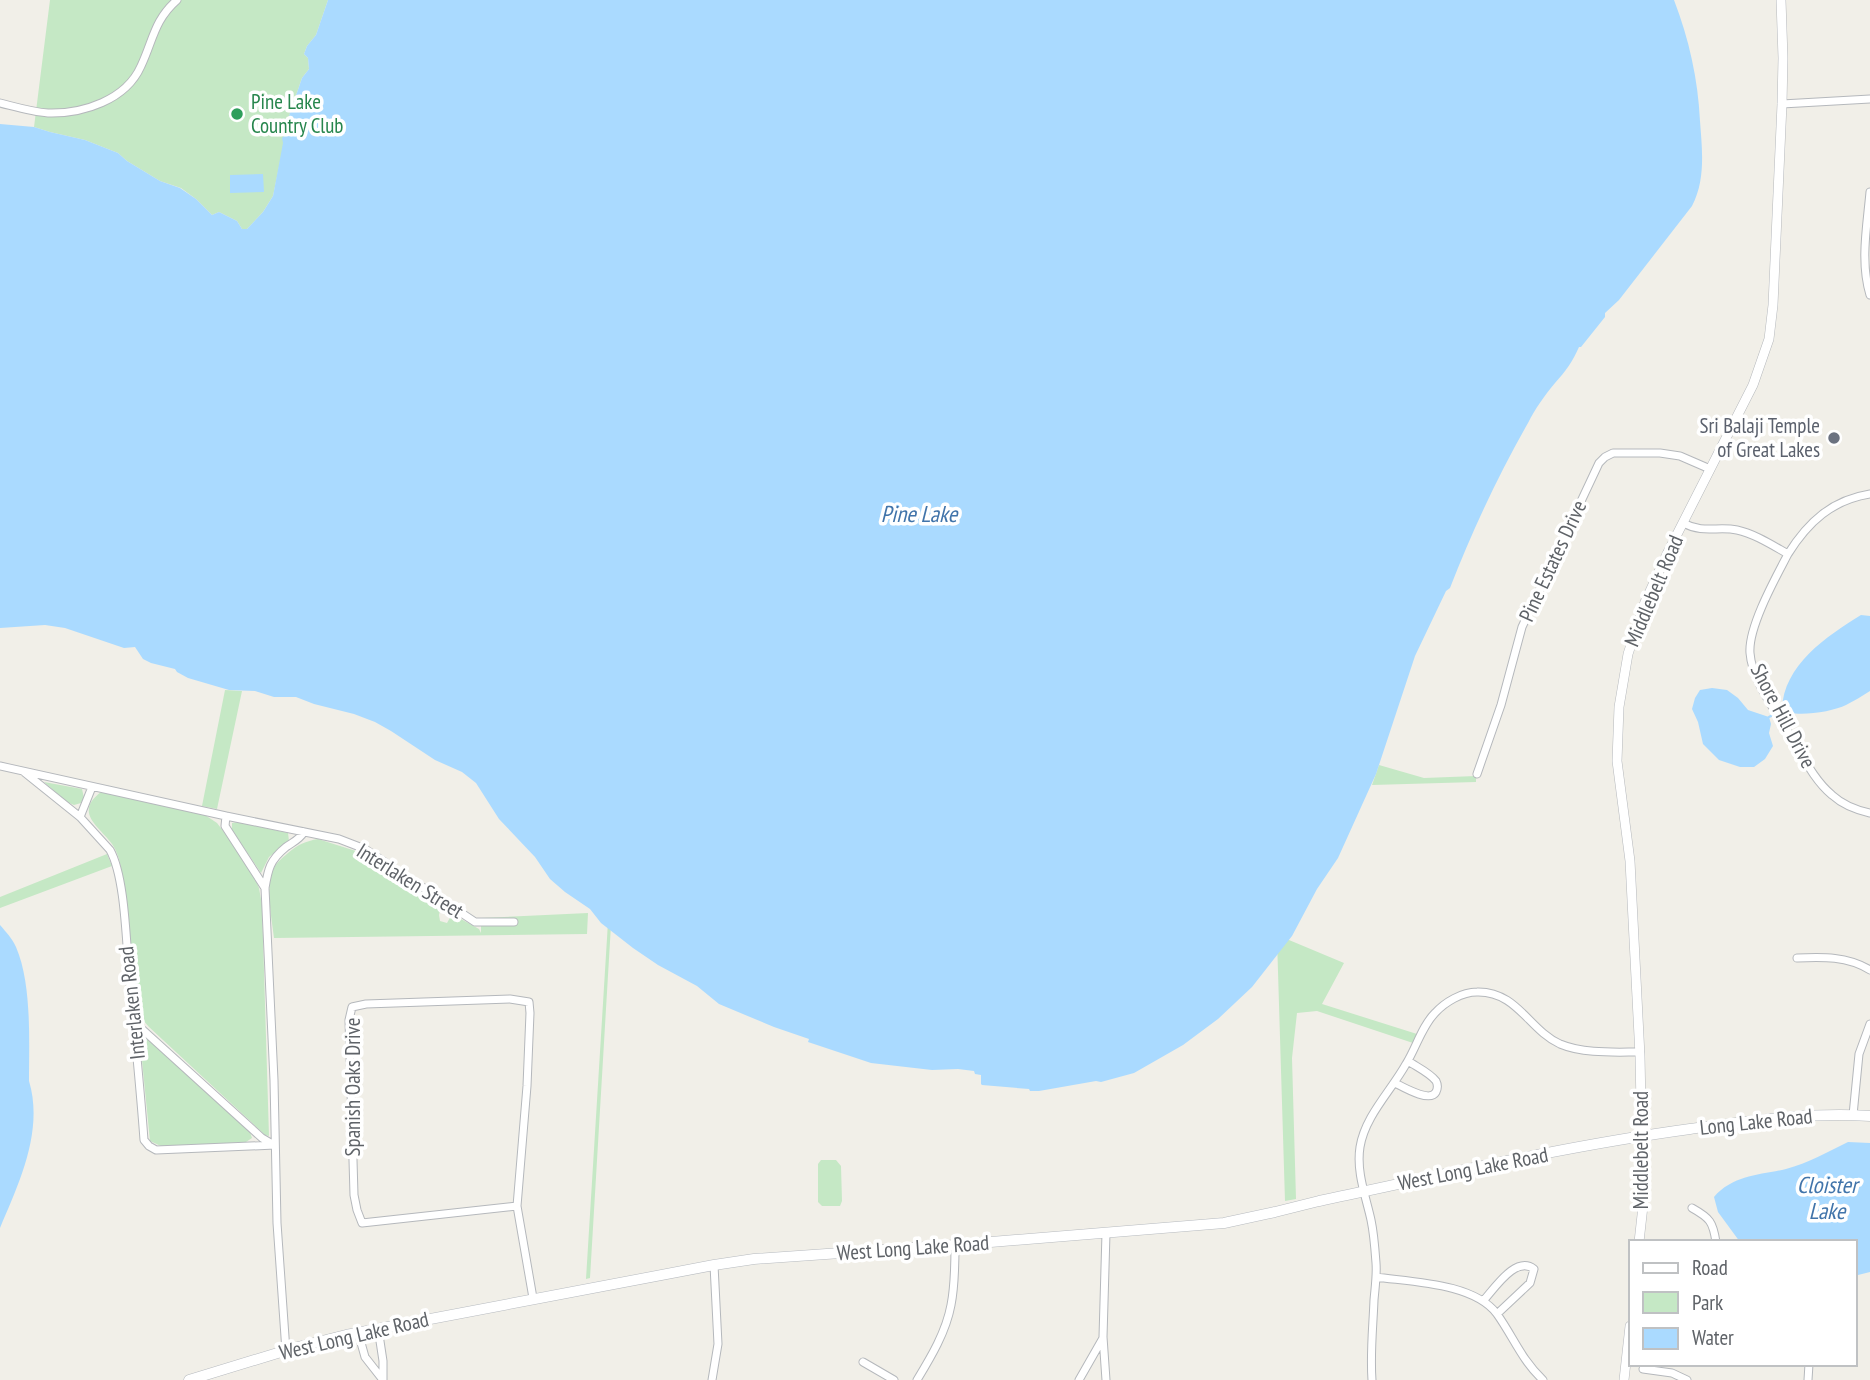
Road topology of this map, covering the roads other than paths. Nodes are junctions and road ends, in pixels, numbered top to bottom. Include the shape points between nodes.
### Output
1 (177, 0) edge
2 (1781, 0) edge
3 (1870, 99) edge
4 (0, 103) edge
5 (1782, 104) junction
6 (1870, 192) edge
7 (1868, 238) edge
8 (1870, 295) edge
9 (1710, 469) junction
10 (1870, 494) edge
11 (1682, 523) junction
12 (1788, 554) junction
13 (0, 766) edge
14 (24, 772) junction
15 (1477, 774) dead end
16 (92, 787) junction
17 (1870, 813) edge
18 (226, 816) junction
19 (80, 817) junction
20 (304, 832) junction
21 (265, 888) junction
22 (514, 922) dead end
23 (1797, 958) dead end
24 (1870, 970) edge
25 (1870, 1024) edge
26 (135, 1030) junction
27 (1640, 1052) junction
28 (1408, 1061) junction
29 (1395, 1083) junction
30 (1853, 1115) junction
31 (1870, 1116) edge
32 (1642, 1136) junction
33 (275, 1145) junction
34 (1364, 1191) junction
35 (517, 1206) junction
36 (1692, 1208) dead end
37 (1106, 1233) junction
38 (1639, 1240) edge
39 (1716, 1240) edge
40 (955, 1245) junction
41 (713, 1265) junction
42 (1376, 1277) junction
43 (533, 1298) junction
44 (1483, 1301) junction
45 (1497, 1314) junction
46 (378, 1328) junction
47 (358, 1332) junction
48 (1629, 1335) edge
49 (1103, 1337) junction
50 (286, 1351) junction
51 (863, 1362) dead end
52 (1643, 1368) dead end
53 (188, 1380) edge
54 (383, 1380) edge
55 (712, 1380) edge
56 (894, 1380) edge
57 (917, 1380) edge
58 (1079, 1380) edge
59 (1106, 1380) edge
60 (1372, 1380) edge
61 (1543, 1380) edge
62 (1624, 1380) edge
63 (1687, 1380) edge

1 - 4 street via 157,25 136,77 111,98 61,112
2 - 5 street, Middlebelt Road
3 - 5 street
5 - 9 street, Middlebelt Road via 1769,339 1754,384
6 - 7 street
7 - 8 street via 1864,271
9 - 11 street, Middlebelt Road
9 - 15 street, Pine Estates Drive via 1660,453 1613,453 1599,463 1522,627 1502,705
10 - 12 street, Shore Hill Drive via 1829,508 1809,525
11 - 12 street via 1702,530 1737,530
11 - 27 street, Middlebelt Road via 1637,624 1618,719
12 - 17 street, Shore Hill Drive via 1759,612 1749,652 1753,667 1818,780 1842,803
13 - 14 street, Interlaken Street
14 - 16 street, Interlaken Street
14 - 19 street, Interlaken Road
16 - 18 street, Interlaken Street
16 - 19 street
18 - 20 street, Interlaken Street
18 - 21 street via 225,826
19 - 26 street, Interlaken Road via 110,850 118,871
20 - 21 street via 275,858
20 - 22 street, Interlaken Street via 365,849 475,922
21 - 33 street
23 - 24 street via 1833,957
25 - 30 street via 1859,1054
26 - 33 street via 144,1030
26 - 33 street, Interlaken Road via 144,1140 149,1146 167,1150
27 - 28 street via 1563,1045 1549,1038 1514,1004 1477,992 1462,994 1434,1013
27 - 32 street, Middlebelt Road
28 - 29 street
28 - 29 street via 1434,1079 1438,1090 1430,1097
29 - 34 street via 1362,1137 1359,1158
30 - 31 main road, Long Lake Road
30 - 32 main road, Long Lake Road via 1783,1117
32 - 34 main road, West Long Lake Road
32 - 38 street, Middlebelt Road
33 - 50 street
34 - 37 main road, West Long Lake Road via 1224,1223
34 - 42 street via 1372,1223
35 - 35 street, Spanish Oaks Drive via 529,1002 510,999 352,1007 354,1195 362,1223
35 - 43 street, Spanish Oaks Drive
36 - 39 street via 1714,1226
37 - 40 main road, West Long Lake Road
37 - 49 street
40 - 41 main road, West Long Lake Road
40 - 57 street via 951,1307
41 - 43 main road, West Long Lake Road
41 - 55 street via 718,1344
42 - 44 street via 1461,1291
42 - 60 street
43 - 46 main road, West Long Lake Road
44 - 45 street
44 - 45 street via 1514,1268 1531,1266 1530,1283
45 - 61 street via 1522,1356
46 - 47 main road, West Long Lake Road
46 - 54 street
47 - 50 main road, West Long Lake Road
47 - 54 street via 365,1357
48 - 62 street
49 - 58 street
49 - 59 street
50 - 53 main road, West Long Lake Road
51 - 56 street
52 - 63 street

